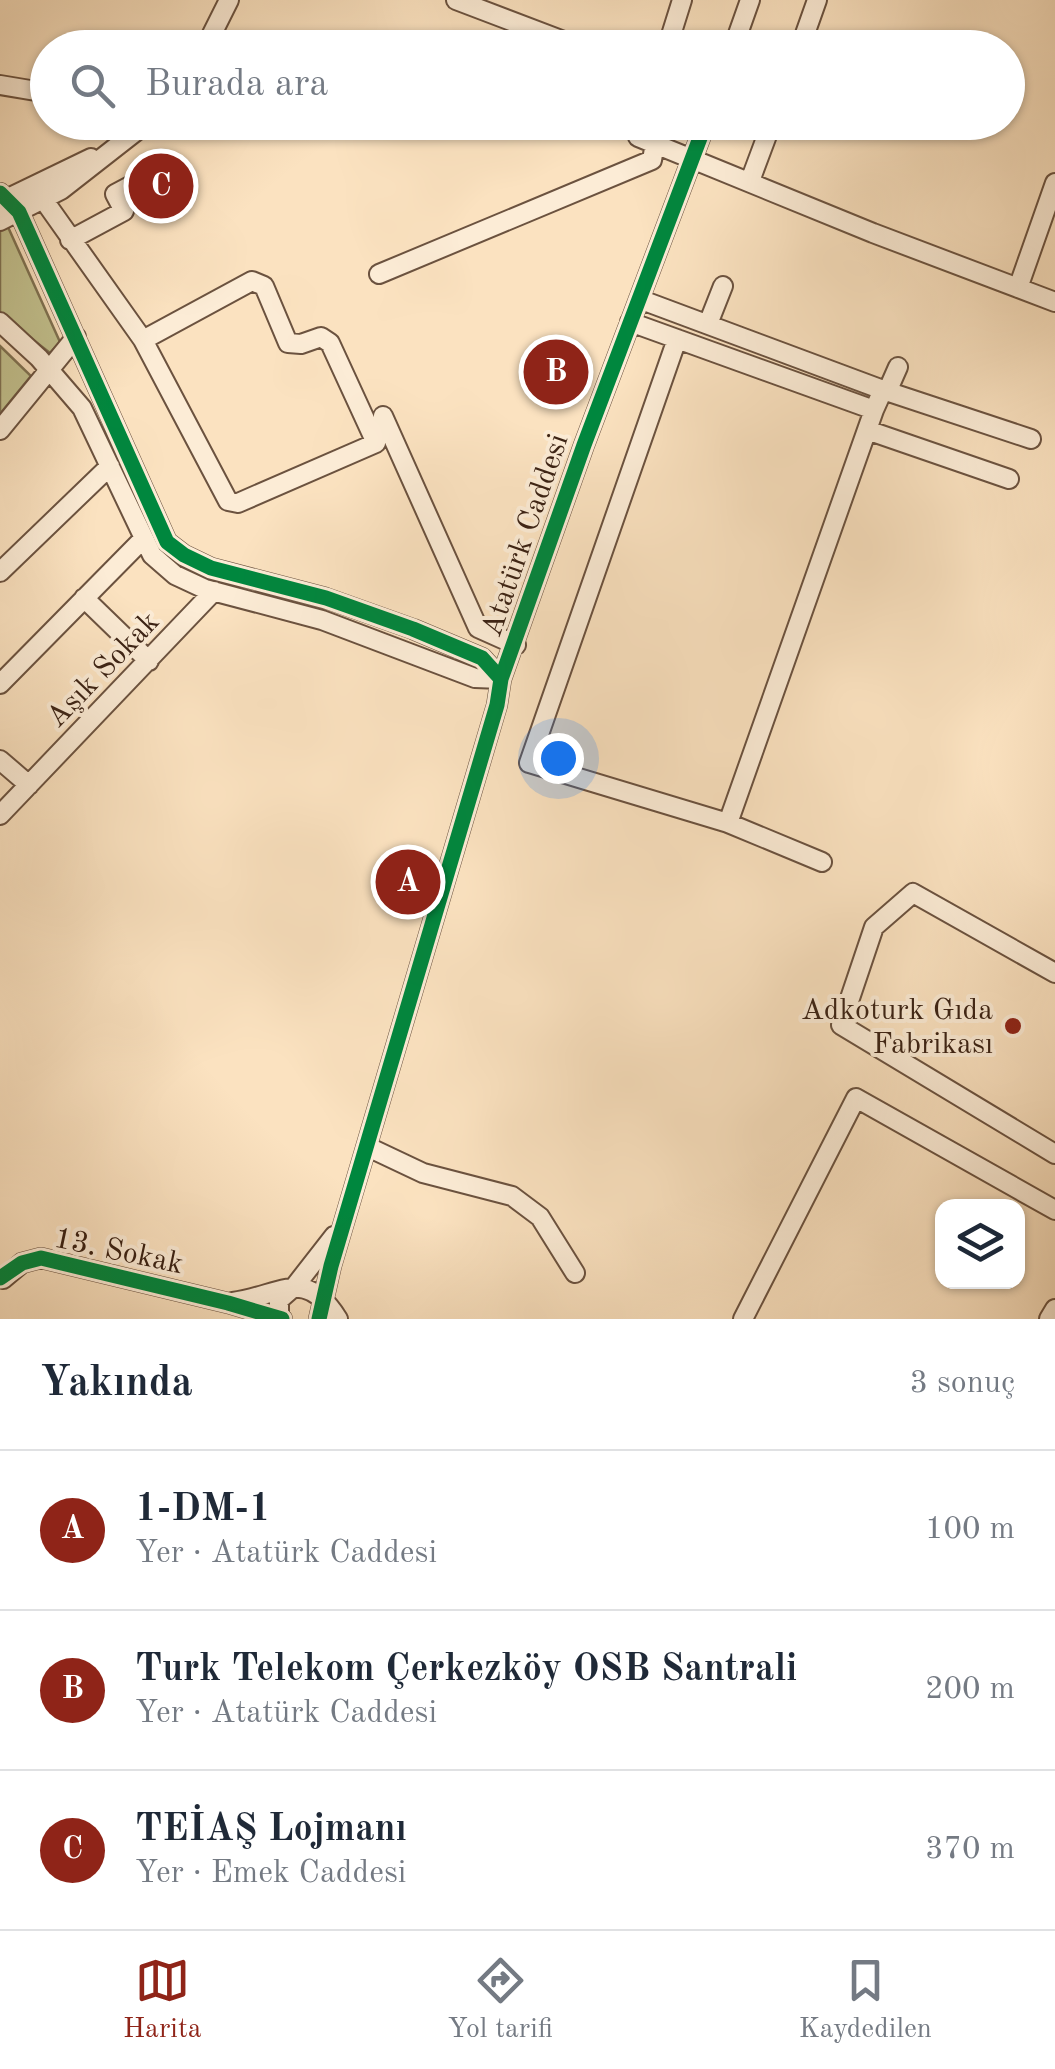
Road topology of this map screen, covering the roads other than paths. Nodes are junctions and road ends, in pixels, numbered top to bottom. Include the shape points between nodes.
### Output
1 (229, 0) edge
2 (456, 0) edge
3 (682, 0) edge
4 (750, 0) edge
5 (818, 0) edge
6 (213, 30) edge
7 (535, 30) edge
8 (673, 30) edge
9 (739, 30) edge
10 (807, 30) edge
11 (0, 85) edge
12 (30, 89) edge
13 (128, 140) joint
14 (700, 140) edge
15 (765, 140) edge
16 (693, 158) junction
17 (162, 169) dead end
18 (750, 181) junction
19 (1055, 183) edge
20 (43, 199) junction
21 (6, 202) edge
22 (0, 221) edge
23 (70, 240) junction
24 (379, 274) dead end
25 (723, 286) dead end
26 (1018, 288) junction
27 (639, 298) junction
28 (1055, 302) edge
29 (0, 322) edge
30 (630, 322) junction
31 (708, 324) junction
32 (76, 337) junction
33 (678, 339) junction
34 (143, 340) junction
35 (898, 366) dead end
36 (50, 371) junction
37 (885, 391) junction
38 (874, 410) junction
39 (382, 416) dead end
40 (0, 430) edge
41 (867, 430) junction
42 (1032, 440) dead end
43 (110, 466) junction
44 (1009, 480) dead end
45 (144, 538) junction
46 (0, 572) edge
47 (214, 591) junction
48 (84, 598) junction
49 (516, 645) junction
50 (148, 661) junction
51 (501, 679) junction
52 (0, 684) edge
53 (0, 760) edge
54 (29, 785) junction
55 (0, 815) edge
56 (728, 823) junction
57 (822, 862) dead end
58 (1055, 973) edge
59 (368, 1147) junction
60 (1055, 1154) edge
61 (1055, 1210) edge
62 (345, 1219) junction
63 (575, 1273) dead end
64 (1, 1285) edge
65 (295, 1286) junction
66 (324, 1297) junction
67 (228, 1303) junction
68 (1055, 1309) edge
69 (253, 1315) edge
70 (280, 1319) edge
71 (319, 1319) edge
72 (338, 1319) edge
73 (743, 1319) edge
74 (1050, 1319) edge

1 - 6 street
2 - 7 street
3 - 8 street
4 - 9 street
5 - 10 street
11 - 12 street
13 - 20 street
13 - 21 street
14 - 16 street, Atatürk Caddesi
15 - 18 street
16 - 18 street
16 - 24 street via 646,140 652,160
16 - 27 street, Atatürk Caddesi
17 - 23 street via 116,194 124,211
18 - 26 street
19 - 26 street
20 - 21 street
20 - 23 street
21 - 22 street
21 - 32 street
23 - 34 street
25 - 31 street
26 - 28 street
27 - 30 street, Atatürk Caddesi
27 - 31 street
29 - 36 street
30 - 33 street
30 - 49 street, Atatürk Caddesi
31 - 37 street
32 - 36 street
32 - 51 street via 176,549 211,568 413,629 482,658
33 - 38 street
33 - 56 street via 529,763
34 - 34 street via 259,282 288,343 321,337 330,343 376,443 238,503 228,501
35 - 37 street
36 - 40 street
36 - 43 street via 82,408
37 - 38 street
37 - 42 street
38 - 41 street
39 - 49 street via 478,628
41 - 44 street
41 - 56 street
43 - 45 street
43 - 46 street
45 - 47 street via 175,575
45 - 48 street
47 - 50 street, Aşık Sokak
47 - 51 street via 322,620 474,678
48 - 50 street
48 - 52 street
49 - 51 street, Atatürk Caddesi
50 - 54 street, Aşık Sokak
51 - 59 street, Atatürk Caddesi
53 - 54 street
54 - 55 street, Aşık Sokak
56 - 57 street
58 - 60 street via 913,893 874,927 841,1024
59 - 62 street, Atatürk Caddesi
59 - 63 street via 422,1173 512,1196 540,1217
61 - 73 street via 856,1098
62 - 65 street
62 - 66 street, Atatürk Caddesi
64 - 67 street, 13. Sokak via 22,1263 40,1258
65 - 66 street
65 - 67 street
65 - 70 street via 279,1300
66 - 71 street, Atatürk Caddesi
66 - 72 street
67 - 69 street, 13. Sokak
68 - 74 street
69 - 70 street, 13. Sokak

